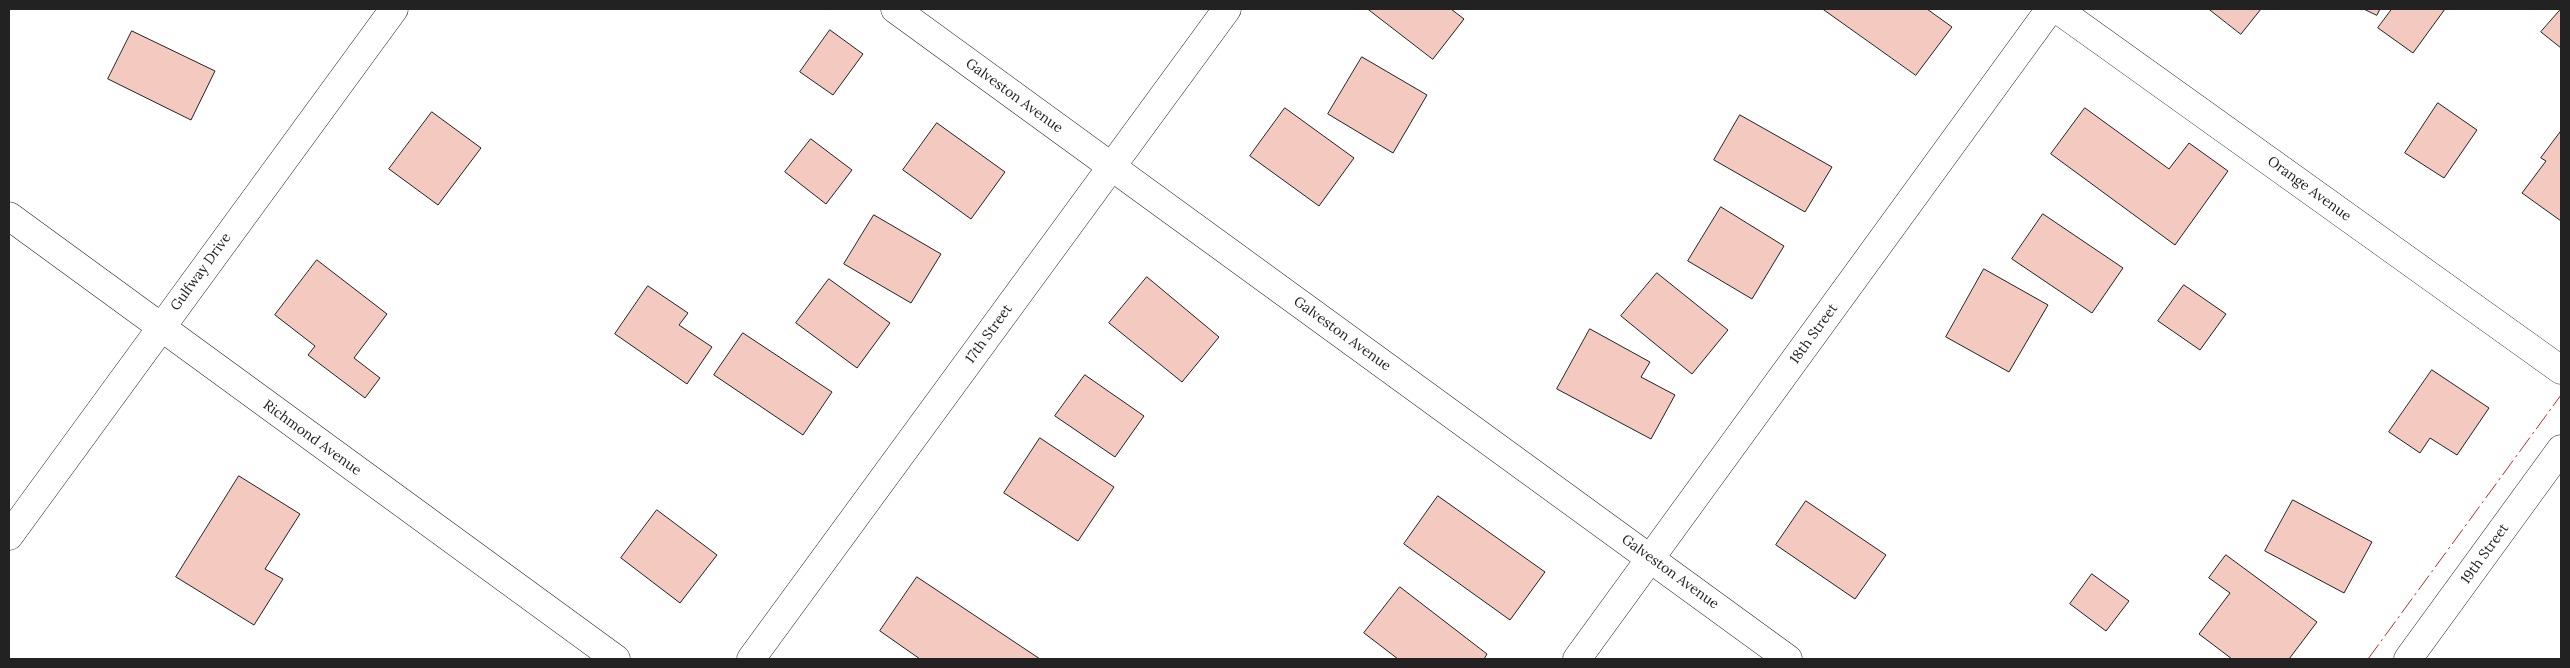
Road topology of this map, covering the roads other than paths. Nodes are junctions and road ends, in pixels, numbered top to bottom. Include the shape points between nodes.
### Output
1 (394, 9) edge
2 (895, 9) edge
3 (1227, 9) edge
4 (2050, 9) edge
5 (2057, 9) edge
6 (1112, 167) junction
7 (9, 216) edge
8 (160, 328) junction
9 (2561, 370) edge
10 (2561, 449) edge
11 (9, 536) edge
12 (1651, 558) junction
13 (616, 659) edge
14 (751, 659) edge
15 (1577, 659) edge
16 (1788, 659) edge
17 (2408, 659) edge

1 - 8 street, Gulfway Drive
2 - 6 street, Galveston Avenue
3 - 6 street, 17th Street
4 - 12 street, 18th Street
5 - 9 street, Orange Avenue
6 - 12 street, Galveston Avenue
6 - 14 street, 17th Street
7 - 8 street, Richmond Avenue
8 - 11 street, Gulfway Drive
8 - 13 street, Richmond Avenue
10 - 17 street, 19th Street
12 - 15 street, 18th Street
12 - 16 street, Galveston Avenue

